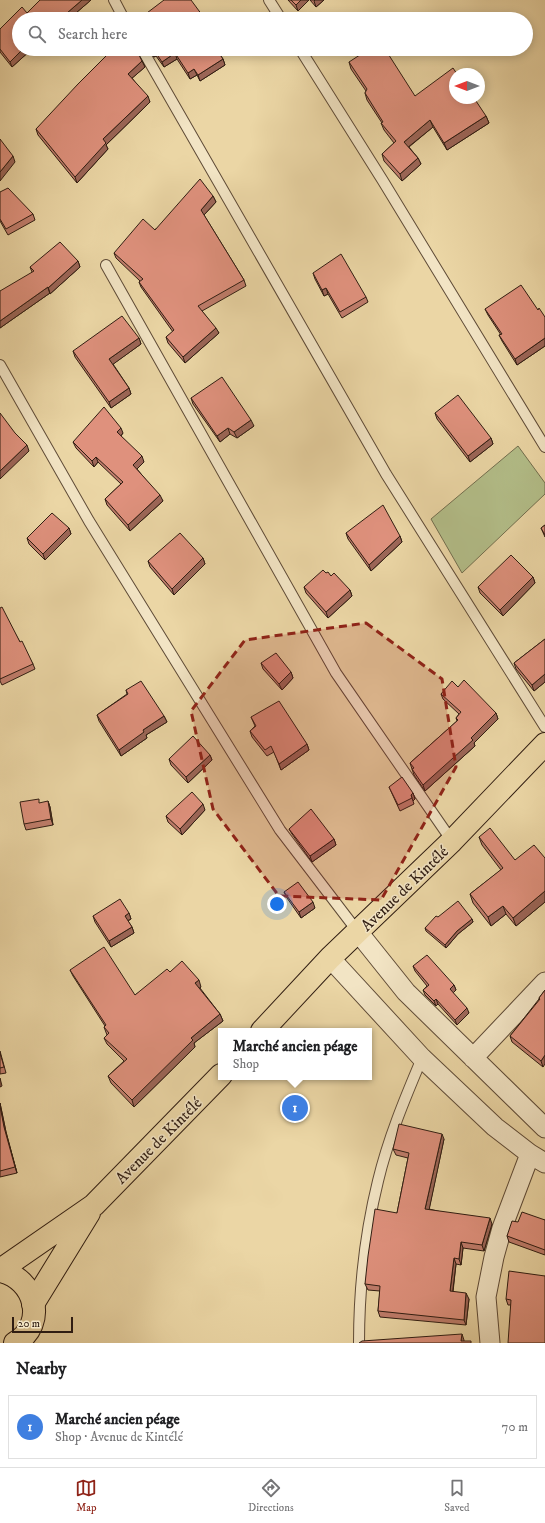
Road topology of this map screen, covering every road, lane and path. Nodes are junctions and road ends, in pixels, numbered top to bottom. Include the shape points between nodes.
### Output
1 (114, 0) edge
2 (269, 0) edge
3 (120, 12) edge
4 (277, 12) edge
5 (146, 56) edge
6 (304, 56) edge
7 (106, 265) dead end
8 (0, 365) edge
9 (545, 447) edge
10 (545, 727) edge
11 (545, 744) edge
12 (452, 841) junction
13 (358, 932) junction
14 (330, 958) junction
15 (545, 982) edge
16 (265, 1028) edge
17 (422, 1058) junction
18 (473, 1058) junction
19 (218, 1078) edge
20 (544, 1125) edge
21 (538, 1159) edge
22 (94, 1205) junction
23 (0, 1271) edge
24 (34, 1304) junction
25 (18, 1342) edge
26 (358, 1343) edge
27 (490, 1343) edge

1 - 3 lane
2 - 4 lane
5 - 10 lane via 386,474
6 - 9 lane
7 - 12 lane via 336,673
8 - 13 lane via 89,521 280,830
11 - 12 main road, Avenue de Kintélé
12 - 13 main road, Avenue de Kintélé
13 - 14 main road, Avenue de Kintélé
13 - 18 street via 406,992
14 - 16 main road, Avenue de Kintélé
14 - 17 street
15 - 18 street
17 - 21 street via 495,1127
17 - 26 lane via 404,1100 378,1180 368,1227
18 - 20 street
19 - 22 main road, Avenue de Kintélé
21 - 27 street via 502,1228 494,1257 486,1297
22 - 23 main road, Avenue de Kintélé
22 - 24 main road, Avenue de Kintélé
23 - 24 main road via 18,1278 31,1294
24 - 25 main road via 31,1324

